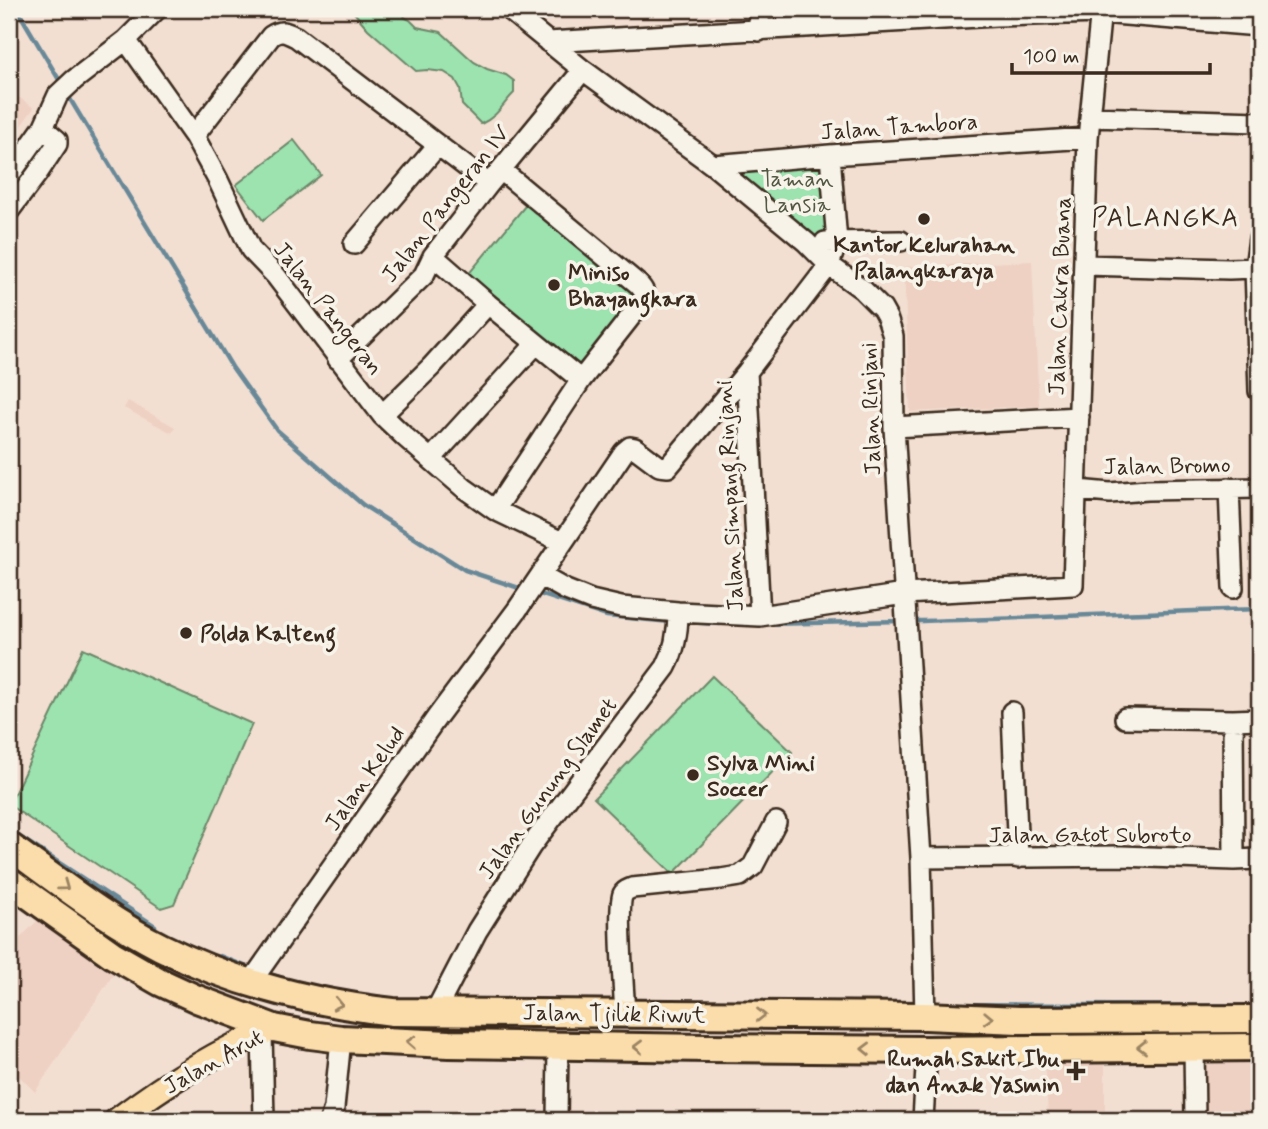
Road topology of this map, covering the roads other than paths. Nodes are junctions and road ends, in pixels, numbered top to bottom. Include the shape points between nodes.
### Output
1 (157, 9) edge
2 (508, 9) edge
3 (759, 9) edge
4 (1101, 11) edge
5 (1259, 26) edge
6 (759, 30) junction
7 (126, 40) junction
8 (548, 42) junction
9 (583, 70) junction
10 (1091, 117) junction
11 (1259, 122) edge
12 (43, 128) junction
13 (194, 136) junction
14 (1088, 138) junction
15 (438, 145) junction
16 (830, 155) junction
17 (713, 165) junction
18 (9, 176) edge
19 (495, 177) junction
20 (9, 211) edge
21 (1259, 238) edge
22 (901, 241) dead end
23 (806, 242) junction
24 (837, 242) junction
25 (354, 244) dead end
26 (433, 256) junction
27 (829, 265) junction
28 (1085, 265) junction
29 (1255, 268) junction
30 (488, 304) junction
31 (536, 344) junction
32 (338, 359) junction
33 (747, 372) junction
34 (581, 380) junction
35 (1259, 391) edge
36 (382, 415) junction
37 (1079, 417) junction
38 (894, 427) junction
39 (431, 459) junction
40 (1229, 488) junction
41 (1259, 488) edge
42 (1077, 490) junction
43 (495, 510) junction
44 (562, 542) junction
45 (537, 582) junction
46 (1073, 585) joint
47 (1233, 588) dead end
48 (905, 611) junction
49 (760, 616) junction
50 (678, 621) junction
51 (1012, 712) dead end
52 (1125, 718) dead end
53 (1259, 719) edge
54 (1233, 720) junction
55 (776, 822) dead end
56 (9, 846) edge
57 (920, 858) junction
58 (1018, 858) junction
59 (1259, 859) edge
60 (1234, 860) junction
61 (9, 881) edge
62 (208, 967) junction
63 (251, 982) junction
64 (293, 994) junction
65 (197, 999) junction
66 (435, 1012) junction
67 (625, 1013) junction
68 (706, 1014) junction
69 (925, 1016) junction
70 (1259, 1019) edge
71 (268, 1030) junction
72 (341, 1039) junction
73 (558, 1046) junction
74 (1194, 1047) junction
75 (1259, 1047) edge
76 (706, 1048) junction
77 (927, 1050) junction
78 (117, 1120) edge
79 (264, 1120) edge
80 (330, 1120) edge
81 (557, 1120) edge
82 (923, 1120) edge
83 (1195, 1120) edge

1 - 7 street
2 - 8 street, Jalan Rinjani
3 - 6 street
4 - 5 street
4 - 6 street
4 - 10 street, Jalan Cakra Buana
6 - 8 street
7 - 12 street via 58,95
7 - 13 street, Jalan Pangeran
8 - 9 street, Jalan Rinjani
9 - 17 street, Jalan Rinjani
9 - 19 street, Jalan Pangeran IV
10 - 11 street
10 - 14 street, Jalan Cakra Buana
12 - 18 street
12 - 20 street via 57,144
13 - 15 street via 271,36 284,31
13 - 32 street, Jalan Pangeran via 251,250
14 - 16 street, Jalan Tambora
14 - 28 street, Jalan Cakra Buana
15 - 19 street
15 - 25 street
16 - 17 street, Jalan Tambora
16 - 24 street
17 - 23 street, Jalan Rinjani
19 - 26 street, Jalan Pangeran IV
19 - 34 street via 643,289 643,301
21 - 29 street
22 - 24 street
23 - 24 street
23 - 27 street, Jalan Rinjani
24 - 27 street
26 - 30 street
26 - 32 street, Jalan Pangeran IV via 424,275
27 - 33 street
27 - 38 street, Jalan Rinjani via 862,289 887,318 893,335
28 - 29 street
28 - 37 street, Jalan Cakra Buana
29 - 35 street
30 - 31 street
30 - 36 street
31 - 34 street
31 - 39 street
32 - 36 street, Jalan Pangeran
33 - 44 street via 668,467 659,466 635,448 624,452
33 - 49 street, Jalan Simpang Rinjani
34 - 43 street
36 - 39 street, Jalan Pangeran
37 - 38 street
37 - 42 street, Jalan Cakra Buana
38 - 48 street, Jalan Rinjani
39 - 43 street, Jalan Pangeran
40 - 41 street, Jalan Bromo
40 - 42 street, Jalan Bromo
40 - 47 street
42 - 46 street, Jalan Cakra Buana
43 - 44 street, Jalan Pangeran
44 - 45 street
45 - 50 street, Jalan Simpang Rinjani
45 - 63 street, Jalan Kelud
46 - 48 street, Jalan Simpang Rinjani
48 - 49 street, Jalan Simpang Rinjani
48 - 57 street, Jalan Rinjani
49 - 50 street, Jalan Simpang Rinjani
50 - 66 street, Jalan Gunung Slamet via 666,667 531,846 477,931
51 - 58 street
52 - 54 street
53 - 54 street
54 - 60 street
55 - 67 street via 753,866 740,876 632,888 622,895
56 -> 62 highway, Jalan Tjilik Riwut via 125,927
57 - 58 street, Jalan Gatot Subroto
57 - 69 street, Jalan Rinjani
58 - 60 street, Jalan Gatot Subroto
59 - 60 street, Jalan Gatot Subroto
61 - 65 highway, Jalan Tjilik Riwut via 113,955
62 - 63 highway, Jalan Tjilik Riwut
62 - 65 highway
63 - 64 highway, Jalan Tjilik Riwut
64 -> 66 highway, Jalan Tjilik Riwut via 352,1007
64 - 71 highway via 288,1008
65 - 71 highway, Jalan Tjilik Riwut
66 - 67 highway, Jalan Tjilik Riwut
67 - 68 highway, Jalan Tjilik Riwut
68 -> 69 highway, Jalan Tjilik Riwut
68 - 76 highway
69 -> 70 highway, Jalan Tjilik Riwut
71 - 72 highway, Jalan Tjilik Riwut
71 - 78 main road, Jalan Arut via 200,1063
71 - 79 street
73 -> 72 highway, Jalan Tjilik Riwut
72 - 80 street
76 -> 73 highway, Jalan Tjilik Riwut
73 - 81 street
74 - 75 highway, Jalan Tjilik Riwut
74 -> 77 highway, Jalan Tjilik Riwut
74 - 83 street
77 -> 76 highway, Jalan Tjilik Riwut
77 - 82 street

